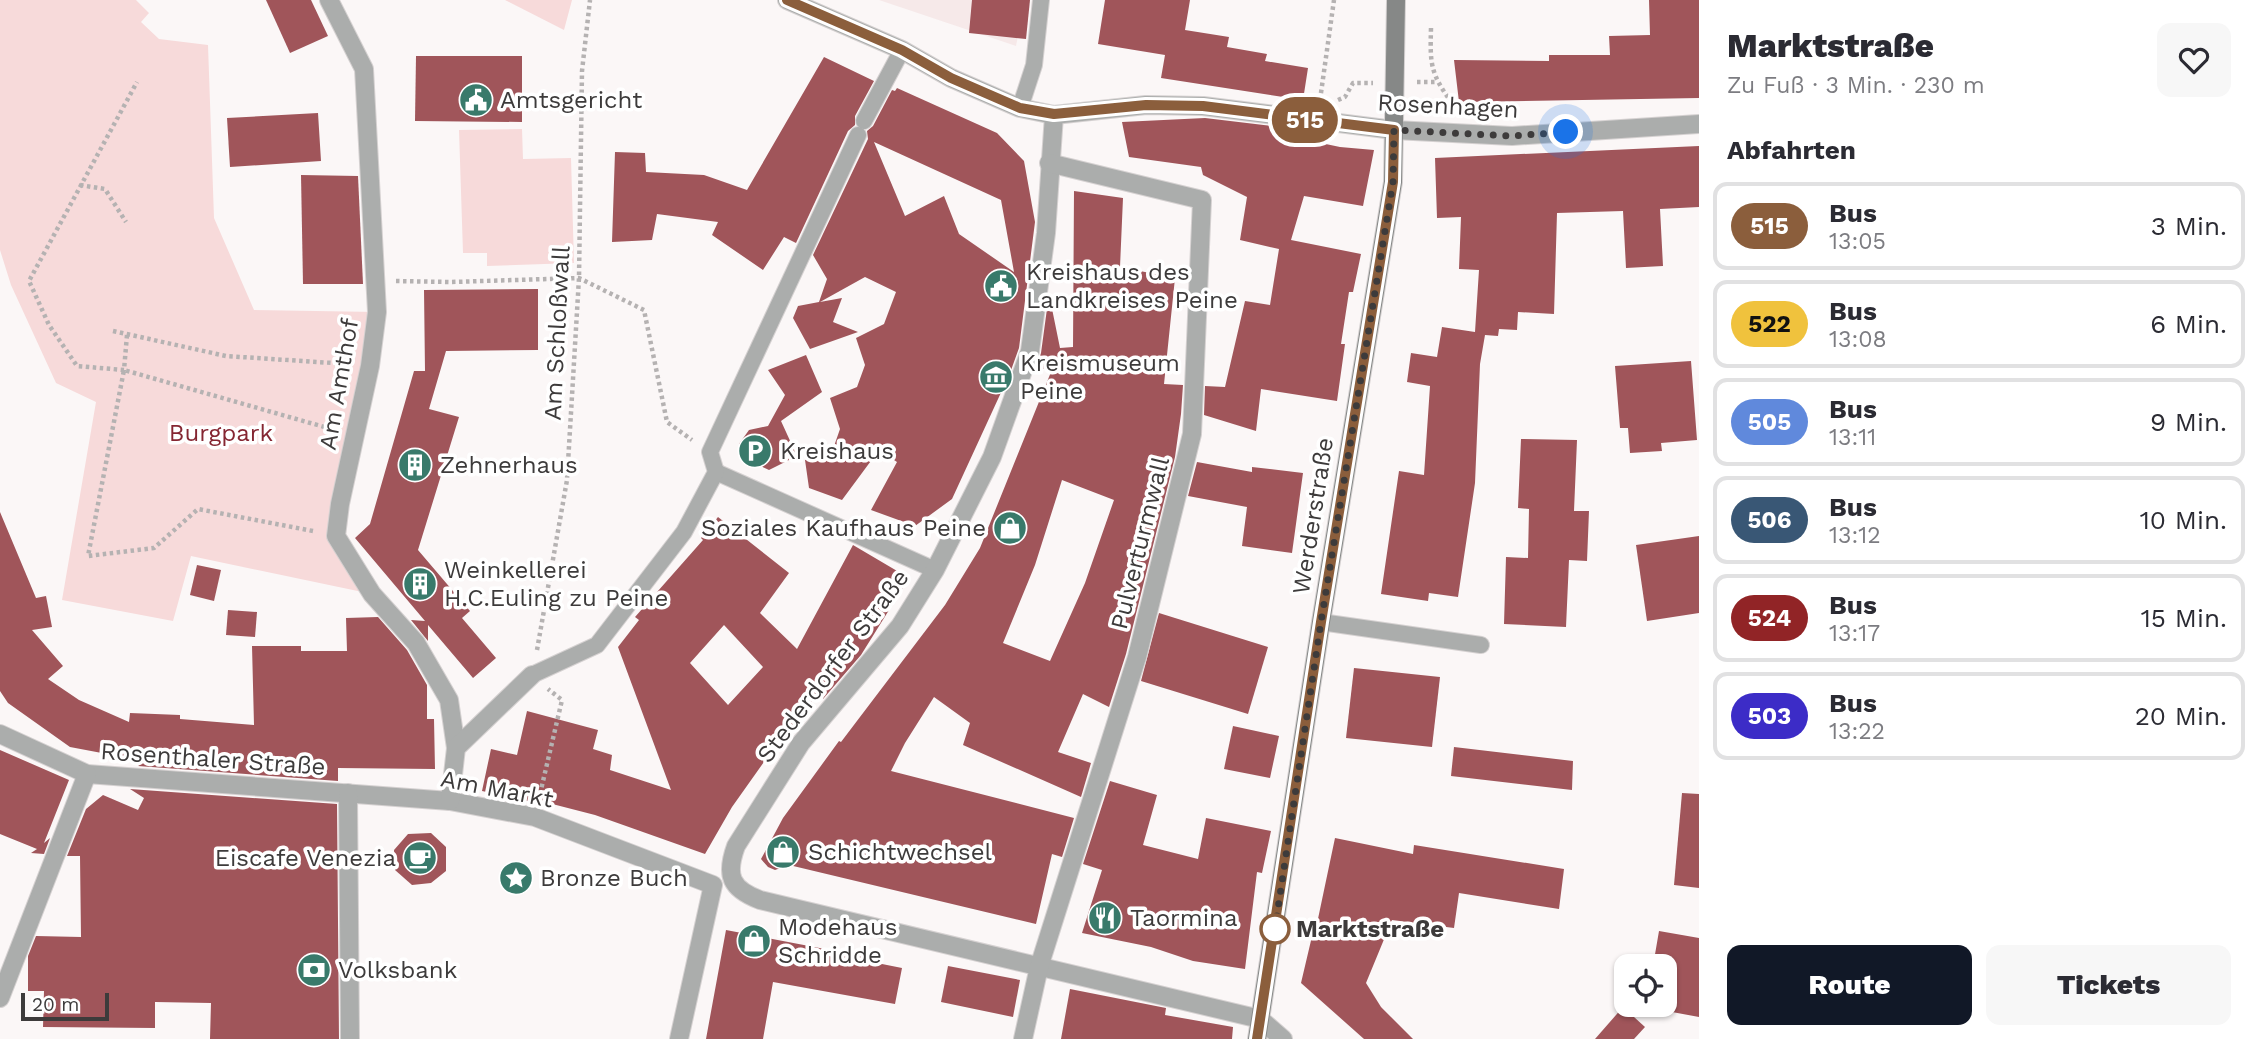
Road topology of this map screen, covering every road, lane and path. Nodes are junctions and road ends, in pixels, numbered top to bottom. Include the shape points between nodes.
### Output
1 (329, 0) edge
2 (590, 0) edge
3 (787, 0) edge
4 (1041, 0) edge
5 (1334, 0) edge
6 (1396, 0) edge
7 (1430, 28) dead end
8 (902, 50) junction
9 (137, 82) dead end
10 (1020, 108) junction
11 (1054, 114) junction
12 (1317, 121) junction
13 (1699, 124) edge
14 (1394, 130) junction
15 (1448, 132) junction
16 (1049, 163) junction
17 (80, 185) junction
18 (126, 222) dead end
19 (579, 278) junction
20 (376, 281) junction
21 (113, 331) dead end
22 (127, 335) junction
23 (370, 366) junction
24 (124, 370) junction
25 (356, 436) junction
26 (710, 452) junction
27 (716, 472) junction
28 (336, 536) junction
29 (935, 570) junction
30 (1321, 622) junction
31 (1481, 645) dead end
32 (532, 676) junction
33 (0, 734) edge
34 (456, 748) junction
35 (88, 774) junction
36 (348, 793) junction
37 (450, 802) junction
38 (535, 817) junction
39 (1039, 967) junction
40 (0, 998) edge
41 (1260, 1018) junction
42 (350, 1039) edge
43 (679, 1039) edge
44 (1023, 1039) edge
45 (1257, 1039) edge
46 (1283, 1039) edge

1 - 20 street, Am Amthof via 364,68
2 - 19 path, Am Schloßwall via 582,72
3 - 8 street, Rosenhagen
4 - 10 lane via 1034,65
5 - 12 path
6 - 14 street, Werderstraße
7 - 15 path via 1430,63 1452,103
8 - 10 street, Rosenhagen via 951,78
8 - 26 lane
9 - 17 path
10 - 11 street, Rosenhagen
11 - 12 street, Rosenhagen via 1146,105 1203,106
11 - 16 street, Stederdorfer Straße
12 - 14 street, Rosenhagen
13 - 15 street, Rosenhagen via 1512,136
14 - 15 street, Rosenhagen
14 - 30 street, Werderstraße via 1393,182
16 - 29 street, Stederdorfer Straße via 1046,233 1030,351 992,457
16 - 39 street, Pulverturmwall via 1202,200 1192,435 1137,657
17 - 18 path via 105,189
17 - 24 path via 29,281 76,366
19 - 20 path
19 - 26 path via 644,310 667,422
19 - 32 path, Am Schloßwall via 567,480
20 - 23 street, Am Amthof
21 - 22 path
22 - 23 path via 226,356
22 - 24 path
23 - 25 street, Am Amthof
24 - 25 path
24 - 28 path via 88,556 155,548 198,509
25 - 28 street, Am Amthof
26 - 27 lane
27 - 29 lane
27 - 32 lane via 684,532 597,645
28 - 34 street via 372,594 416,643 449,700
29 - 39 street, Stederdorfer Straße via 900,626 801,743 736,846 730,861 731,878 743,894 760,900
30 - 31 lane
30 - 41 street, Werderstraße
32 - 34 street
32 - 38 path via 562,700
33 - 35 street, Rosenthaler Straße
34 - 37 street
35 - 36 street, Rosenthaler Straße
35 - 40 street
36 - 37 street, Am Markt
36 - 42 street
37 - 38 street, Am Markt
38 - 43 street, Am Markt via 713,885
39 - 41 street
39 - 44 street, Pulverturmwall
41 - 45 street, Werderstraße
41 - 46 street

